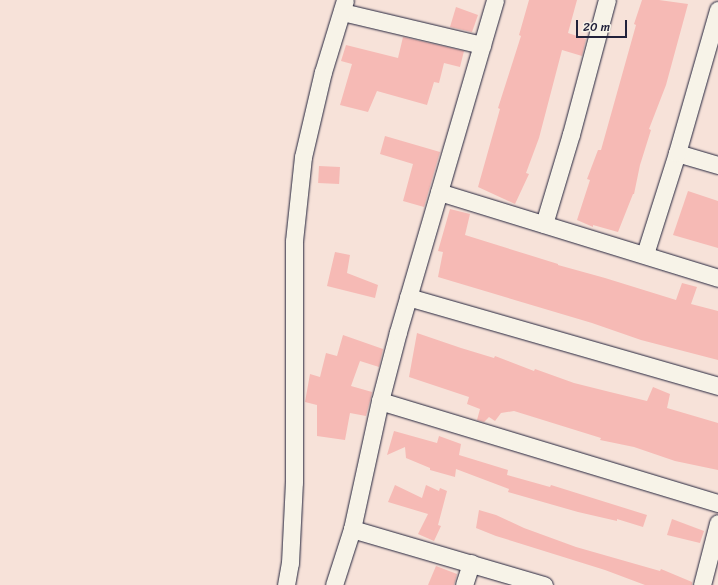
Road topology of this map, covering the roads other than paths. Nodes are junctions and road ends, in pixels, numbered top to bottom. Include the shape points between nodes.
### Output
1 (495, 0) edge
2 (607, 0) edge
3 (344, 6) edge
4 (718, 10) edge
5 (482, 45) junction
6 (712, 56) edge
7 (677, 153) junction
8 (718, 165) edge
9 (438, 192) junction
10 (544, 224) junction
11 (645, 254) junction
12 (718, 278) edge
13 (408, 297) junction
14 (718, 386) edge
15 (380, 401) junction
16 (718, 503) edge
17 (718, 523) edge
18 (352, 529) junction
19 (471, 563) junction
20 (286, 585) edge
21 (334, 585) edge
22 (464, 585) edge
23 (544, 585) edge
24 (702, 585) edge

1 - 5 street
2 - 10 street
3 - 5 street
3 - 20 street via 323,72 303,157 294,241 294,482 290,563
4 - 6 street
5 - 9 street
6 - 7 street
7 - 8 street
7 - 11 street
9 - 10 street
9 - 13 street
10 - 11 street
11 - 12 street
13 - 14 street
13 - 15 street
15 - 16 street
15 - 18 street
17 - 24 street
18 - 19 street
18 - 21 street
19 - 22 street
19 - 23 street

